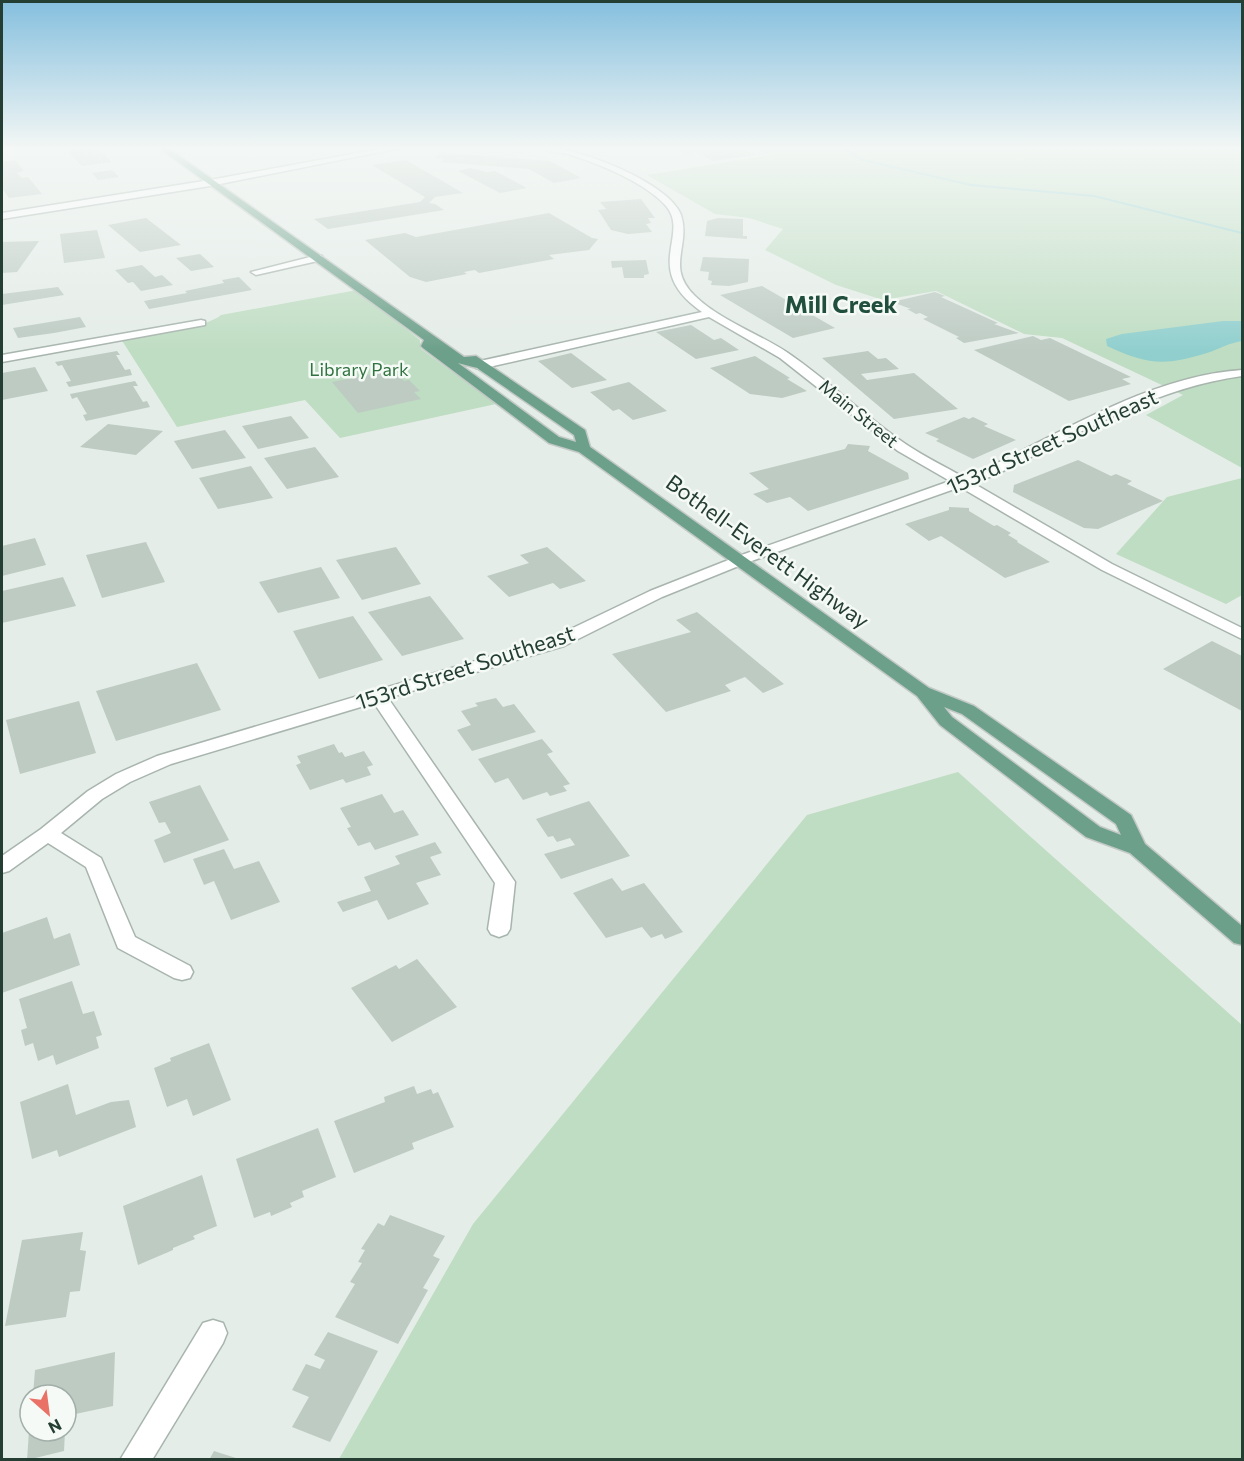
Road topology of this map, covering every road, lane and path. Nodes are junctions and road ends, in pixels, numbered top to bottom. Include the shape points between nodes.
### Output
1 (258, 216) edge
2 (676, 216) edge
3 (318, 258) junction
4 (256, 272) dead end
5 (713, 313) junction
6 (201, 323) dead end
7 (430, 339) junction
8 (2, 359) edge
9 (480, 365) junction
10 (1242, 373) edge
11 (584, 449) junction
12 (962, 483) junction
13 (741, 560) junction
14 (1242, 634) edge
15 (923, 692) junction
16 (378, 696) junction
17 (48, 834) junction
18 (1137, 848) junction
19 (2, 866) edge
20 (499, 928) dead end
21 (1242, 937) edge
22 (182, 972) dead end
23 (213, 1333) dead end
24 (135, 1460) edge

1 - 3 main road, Bothell-Everett Highway
2 - 5 street, Main Street via 672,261 676,280 695,301
3 - 4 street
3 - 7 main road, Bothell-Everett Highway
5 - 9 street
5 - 12 street, Main Street via 783,355 895,442
6 - 8 street
7 - 9 main road, Bothell-Everett Highway via 447,342
7 - 11 main road, Bothell-Everett Highway via 427,346 554,440
9 - 11 main road, Bothell-Everett Highway via 580,433
10 - 12 street, 153rd Street Southeast via 1145,397
11 - 13 main road, Bothell-Everett Highway
12 - 13 street, 153rd Street Southeast
12 - 14 street, Main Street via 1107,567
13 - 15 main road, Bothell-Everett Highway
13 - 16 street, 153rd Street Southeast via 656,594 558,642
15 - 18 main road, Bothell-Everett Highway via 946,722 1093,832
15 - 18 main road, Bothell-Everett Highway via 969,710 1124,820
16 - 17 street, 153rd Street Southeast via 164,760 94,795
16 - 20 street via 505,882
17 - 19 street, 153rd Street Southeast
17 - 22 street via 94,863 126,942
18 - 21 main road, Bothell-Everett Highway
23 - 24 street

